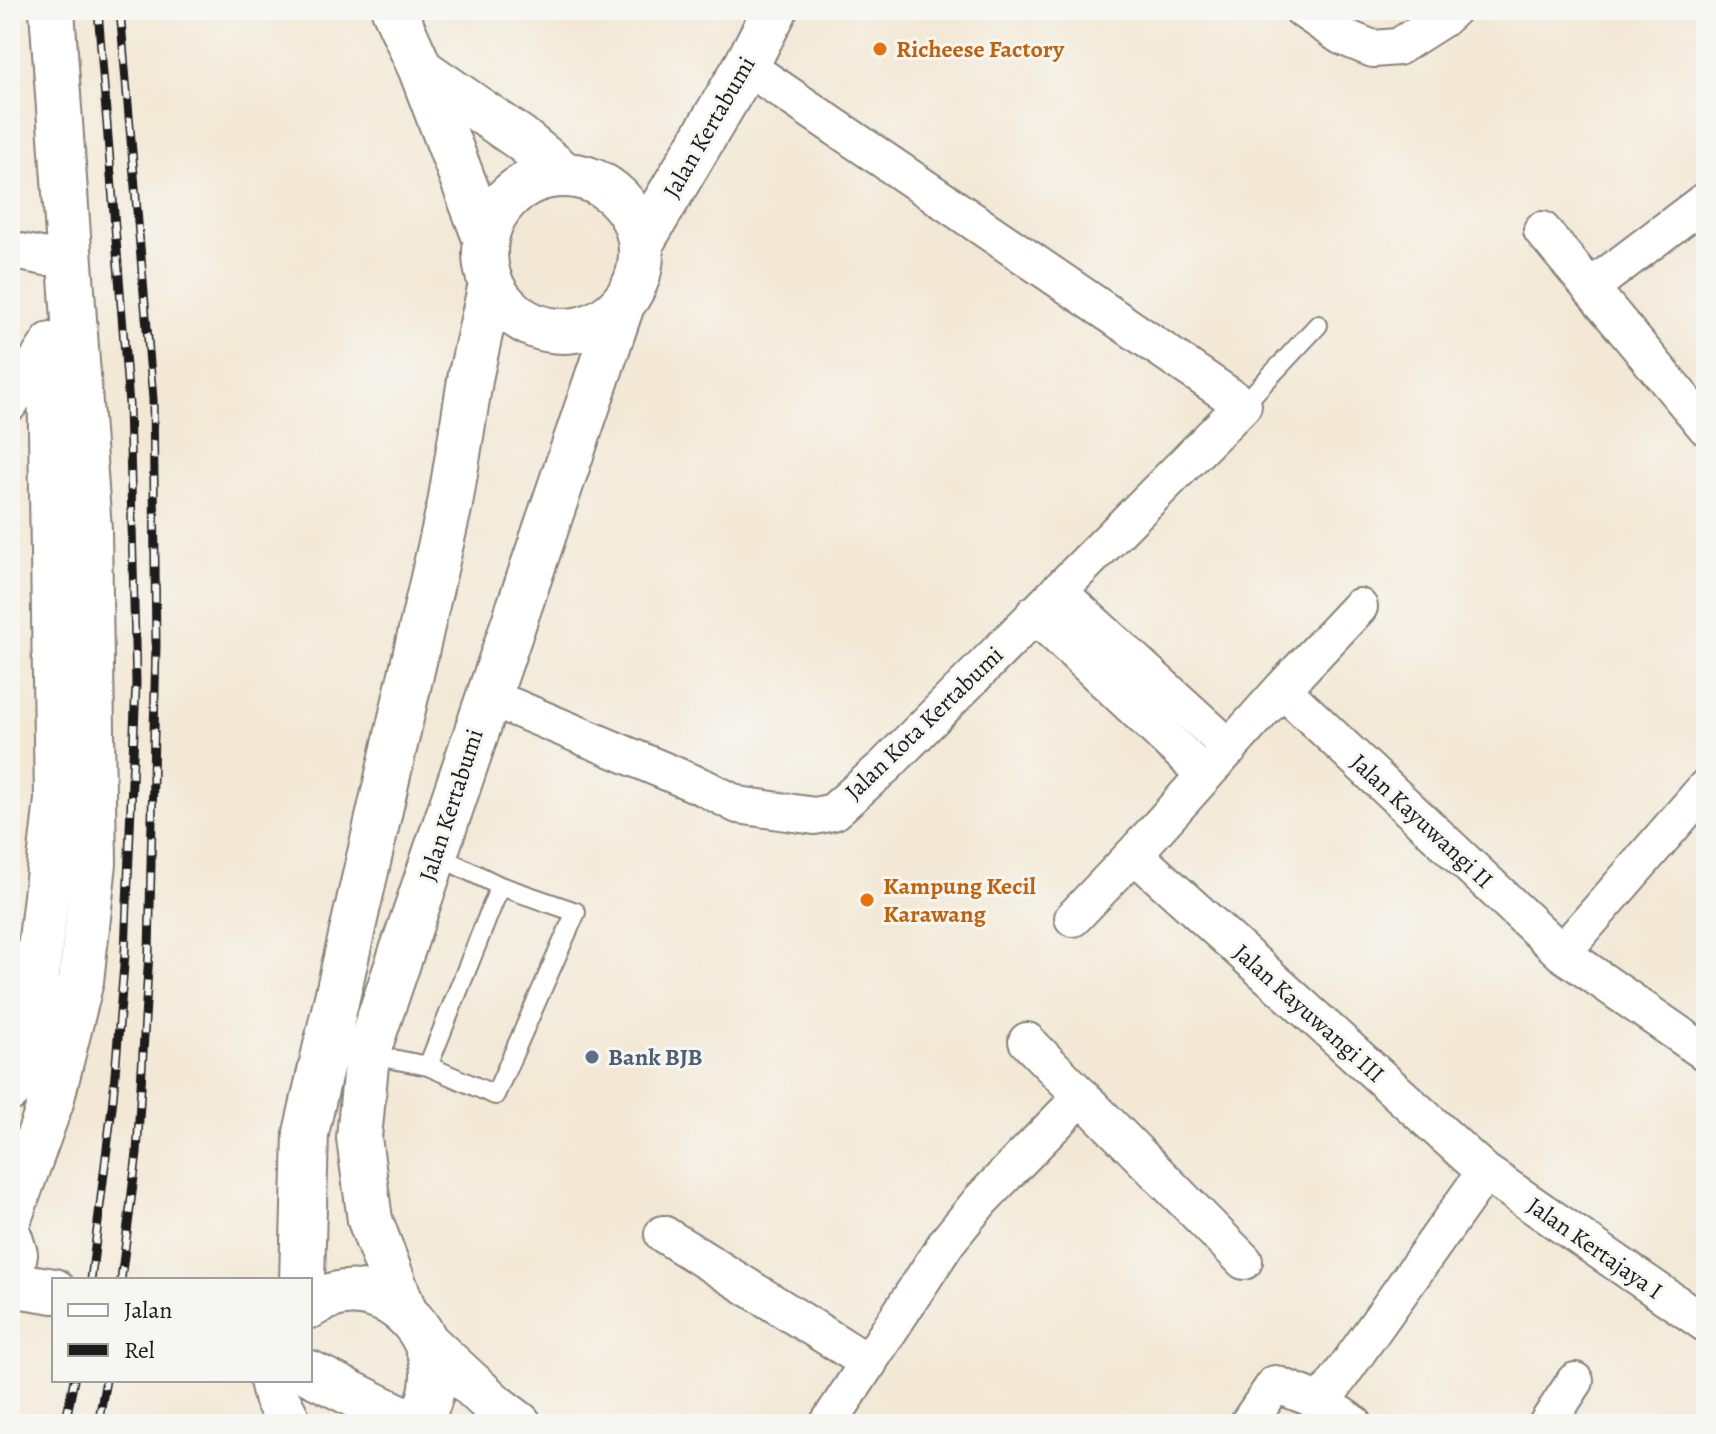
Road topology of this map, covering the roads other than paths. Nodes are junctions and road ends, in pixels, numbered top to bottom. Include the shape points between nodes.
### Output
1 (25, 10) edge
2 (52, 10) edge
3 (394, 10) edge
4 (775, 10) edge
5 (1303, 10) edge
6 (1452, 10) edge
7 (746, 66) junction
8 (421, 70) junction
9 (564, 174) junction
10 (1706, 200) edge
11 (1542, 230) dead end
12 (485, 238) junction
13 (641, 243) junction
14 (28, 253) edge
15 (491, 284) junction
16 (1590, 288) junction
17 (622, 305) junction
18 (1318, 325) dead end
19 (50, 341) junction
20 (10, 403) edge
21 (1243, 405) junction
22 (1706, 427) edge
23 (1046, 603) junction
24 (1359, 607) dead end
25 (1282, 689) junction
26 (487, 696) junction
27 (1230, 748) junction
28 (1205, 775) junction
29 (1702, 798) edge
30 (434, 854) junction
31 (1134, 854) junction
32 (500, 886) junction
33 (1073, 918) dead end
34 (1562, 953) junction
35 (1027, 1041) dead end
36 (1706, 1053) edge
37 (367, 1054) junction
38 (428, 1066) junction
39 (10, 1089) edge
40 (1082, 1096) junction
41 (1485, 1172) junction
42 (10, 1216) edge
43 (663, 1234) dead end
44 (10, 1238) edge
45 (1244, 1261) dead end
46 (302, 1278) edge
47 (10, 1281) edge
48 (52, 1291) edge
49 (312, 1305) edge
50 (1706, 1324) edge
51 (416, 1328) junction
52 (869, 1363) junction
53 (312, 1374) edge
54 (1575, 1381) dead end
55 (271, 1382) edge
56 (272, 1382) edge
57 (1322, 1402) junction
58 (253, 1424) edge
59 (290, 1424) edge
60 (415, 1424) edge
61 (519, 1424) edge
62 (828, 1424) edge
63 (1248, 1424) edge
64 (1354, 1424) edge
65 (1547, 1424) edge

1 - 14 main road
2 - 42 main road via 89,530 94,863 81,981 51,1102
3 - 8 main road
4 - 7 main road, Jalan Kertabumi
5 - 6 street via 1341,36 1373,49 1398,47
7 - 13 main road, Jalan Kertabumi
7 - 21 street
8 - 9 main road
8 - 12 main road
9 - 12 main road via 521,186 502,203
9 - 13 main road via 607,187 635,222
10 - 16 street
11 - 16 street
12 - 15 main road
13 - 17 main road via 641,265
14 - 19 main road
15 - 17 main road via 520,318 551,330 584,328
15 - 46 main road via 443,534 306,1133
16 - 22 street
17 - 26 main road, Jalan Kertabumi
18 - 21 lane, Jalan Kota Kertabumi
19 - 20 street
19 - 39 main road via 57,800 36,984
21 - 23 street, Jalan Kota Kertabumi
23 - 26 street, Jalan Kota Kertabumi via 885,766 833,812 815,816 738,805
23 - 27 street
23 - 28 street
24 - 25 street
25 - 27 street
25 - 34 street, Jalan Kayuwangi II
26 - 30 main road, Jalan Kertabumi
27 - 28 street
28 - 31 street
29 - 34 street
30 - 32 lane
30 - 37 main road, Jalan Kertabumi
31 - 33 street
31 - 41 street, Jalan Kayuwangi III
32 - 38 lane
32 - 38 lane via 576,912 495,1095
34 - 36 street, Jalan Kayuwangi II
35 - 40 street
37 - 38 lane
37 - 51 main road, Jalan Kertabumi via 359,1138 370,1220
40 - 45 street
40 - 52 street via 947,1242
41 - 50 street, Jalan Kertajaya I
41 - 57 street
43 - 52 street
44 - 47 main road via 15,1254
47 - 48 main road
49 - 51 main road via 334,1295 372,1296 389,1302
51 - 60 main road, Jalan Kertabumi via 432,1360 434,1379
51 - 61 main road
52 - 62 street
53 - 60 main road
54 - 65 street
55 - 58 main road
56 - 59 main road
57 - 63 street via 1275,1384
57 - 64 street

